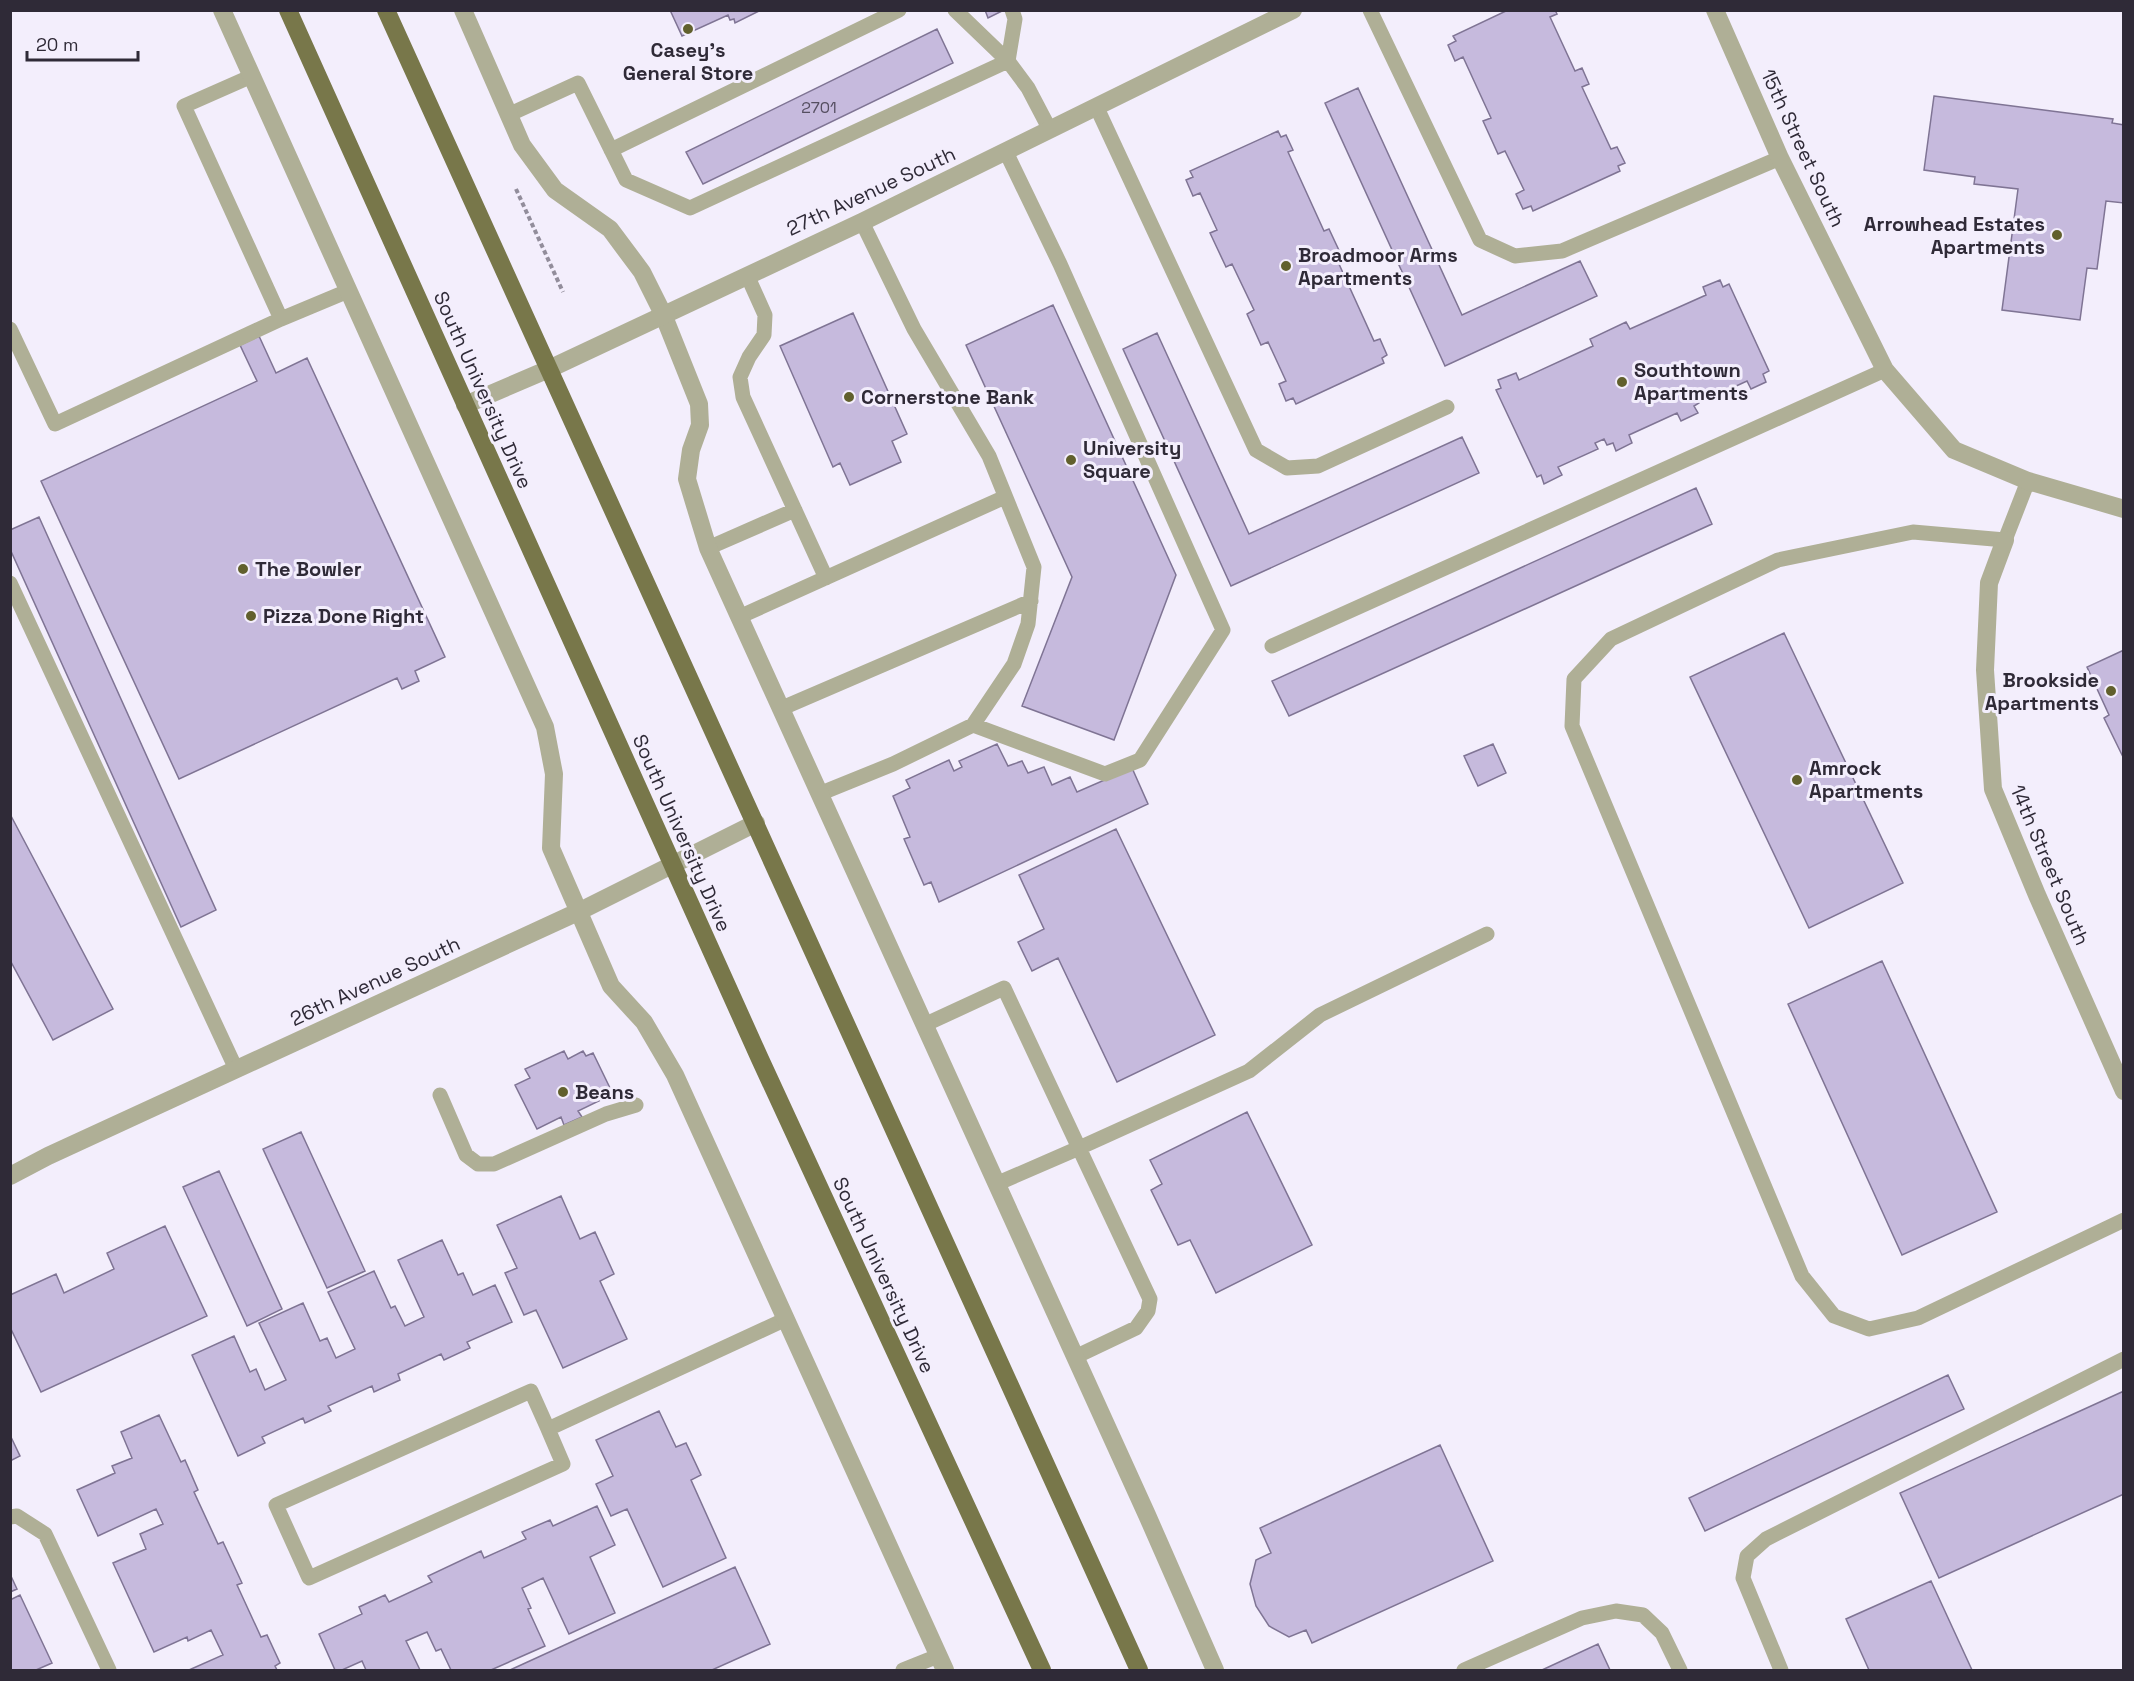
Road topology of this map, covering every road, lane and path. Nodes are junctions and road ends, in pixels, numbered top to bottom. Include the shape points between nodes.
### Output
1 (222, 10) edge
2 (288, 10) edge
3 (386, 10) edge
4 (463, 10) edge
5 (899, 10) edge
6 (955, 10) edge
7 (1012, 10) edge
8 (1293, 10) edge
9 (1370, 10) edge
10 (1715, 10) edge
11 (1008, 61) junction
12 (252, 76) junction
13 (1096, 108) junction
14 (508, 115) junction
15 (1050, 130) junction
16 (611, 150) junction
17 (1006, 152) junction
18 (1780, 158) junction
19 (862, 222) junction
20 (747, 275) junction
21 (348, 291) junction
22 (663, 314) junction
23 (281, 319) junction
24 (10, 329) edge
25 (549, 369) junction
26 (1885, 370) junction
27 (465, 405) junction
28 (1447, 407) dead end
29 (2028, 481) junction
30 (1005, 497) junction
31 (2124, 509) edge
32 (795, 510) junction
33 (2006, 540) junction
34 (708, 548) junction
35 (826, 578) junction
36 (10, 583) edge
37 (1031, 601) junction
38 (739, 617) junction
39 (1272, 646) dead end
40 (780, 709) junction
41 (973, 725) junction
42 (819, 795) junction
43 (756, 823) junction
44 (672, 865) junction
45 (580, 911) junction
46 (1487, 934) dead end
47 (924, 1025) junction
48 (236, 1070) junction
49 (2124, 1091) edge
50 (440, 1095) dead end
51 (636, 1105) dead end
52 (1079, 1148) junction
53 (10, 1176) edge
54 (996, 1184) junction
55 (2124, 1220) edge
56 (784, 1320) junction
57 (1075, 1357) junction
58 (2124, 1359) edge
59 (548, 1429) junction
60 (10, 1517) edge
61 (941, 1663) edge
62 (109, 1671) edge
63 (903, 1671) edge
64 (1042, 1671) edge
65 (1139, 1671) edge
66 (1215, 1671) edge
67 (1464, 1671) edge
68 (1680, 1671) edge
69 (1781, 1671) edge

1 - 12 street
2 - 27 main road, South University Drive
3 - 25 main road
4 - 14 street
5 - 16 lane
6 - 11 lane
7 - 11 lane via 1016,19
8 - 13 street, 27th Avenue South
9 - 18 lane via 1480,240 1515,256 1562,251
10 - 18 street, 15th Street South
11 - 15 lane via 1028,88
11 - 16 lane via 690,208 626,180
12 - 21 street
12 - 23 lane via 184,106
13 - 15 street, 27th Avenue South
13 - 28 lane via 1257,450 1287,468 1317,466
14 - 16 lane via 578,83
14 - 22 street via 522,145 555,190 610,229 642,272
15 - 17 street, 27th Avenue South
17 - 19 street, 27th Avenue South
17 - 41 lane via 1223,630 1140,760 1105,774
18 - 26 street, 15th Street South
19 - 20 street, 27th Avenue South
19 - 30 lane via 914,328 988,456
20 - 22 street, 27th Avenue South
20 - 32 lane via 765,315 764,335 740,377 743,398
21 - 23 lane
21 - 45 street via 545,727 554,774 551,848
22 - 25 street, 27th Avenue South
22 - 34 street via 699,404 700,425 690,450 687,479
23 - 24 lane via 55,424
25 - 27 street, 27th Avenue South
25 - 43 main road
26 - 29 street, 15th Street South via 1954,450
26 - 39 lane
27 - 44 main road, South University Drive
29 - 31 street, 15th Street South
29 - 33 lane
30 - 35 lane
30 - 37 lane via 1034,567
32 - 34 lane
32 - 35 lane
33 - 49 street, 14th Street South via 1989,583 1985,670 1993,789
33 - 55 lane via 1913,532 1778,560 1611,639 1574,679 1572,726 1802,1275 1834,1316 1869,1329 1918,1318
34 - 38 street
35 - 38 lane
36 - 48 lane
37 - 40 lane
37 - 41 lane via 1028,624 1014,664
38 - 40 street
40 - 42 street
41 - 42 lane via 893,765
42 - 47 street
43 - 44 street, 26th Avenue South
43 - 65 main road
44 - 45 street, 26th Avenue South
44 - 64 main road, South University Drive
45 - 48 street, 26th Avenue South
45 - 56 street via 611,986 644,1022 675,1075
46 - 52 lane via 1320,1015 1249,1071
47 - 52 lane via 1004,988
47 - 54 street
48 - 53 street, 26th Avenue South
50 - 51 lane via 465,1155 478,1164 494,1164 606,1114
52 - 54 lane
52 - 57 lane via 1150,1299 1148,1311 1136,1328
54 - 57 street
56 - 59 lane
56 - 61 street
57 - 66 street
58 - 69 lane via 1766,1539 1747,1556 1743,1578
59 - 59 lane via 531,1391 276,1505 309,1578 563,1464
60 - 62 lane via 16,1516 45,1534
61 - 63 lane
67 - 68 lane via 1582,1618 1616,1611 1643,1615 1662,1633

